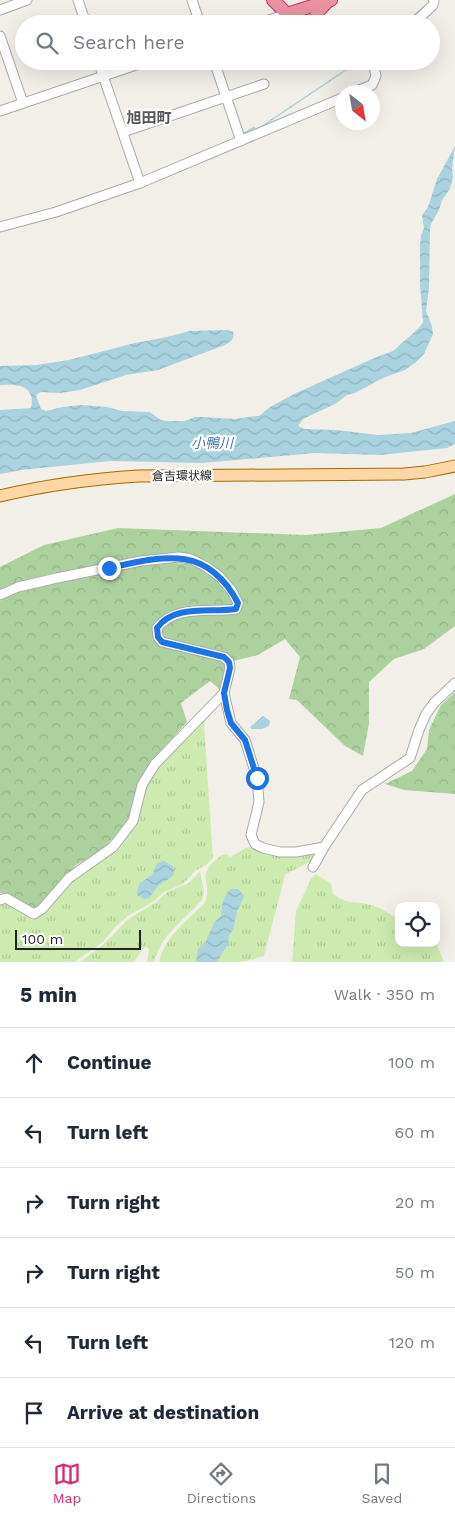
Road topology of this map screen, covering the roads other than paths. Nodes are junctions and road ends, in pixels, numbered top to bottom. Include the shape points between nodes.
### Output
1 (27, 0) edge
2 (78, 0) edge
3 (192, 0) edge
4 (273, 0) edge
5 (330, 0) edge
6 (434, 0) edge
7 (0, 10) edge
8 (286, 14) junction
9 (83, 15) edge
10 (197, 15) edge
11 (283, 15) edge
12 (316, 15) edge
13 (422, 15) edge
14 (0, 36) edge
15 (101, 70) edge
16 (121, 70) edge
17 (217, 70) edge
18 (375, 70) edge
19 (103, 76) junction
20 (264, 84) dead end
21 (372, 85) edge
22 (226, 97) junction
23 (335, 101) edge
24 (23, 103) junction
25 (0, 111) edge
26 (123, 132) junction
27 (241, 141) junction
28 (140, 184) junction
29 (0, 228) edge
30 (455, 466) edge
31 (0, 496) edge
32 (0, 595) edge
33 (455, 683) edge
34 (224, 693) junction
35 (324, 847) junction
36 (313, 867) dead end
37 (0, 900) edge

1 - 7 street
2 - 9 street
3 - 10 street
4 - 8 highway
5 - 8 highway
5 - 12 highway
6 - 13 street
8 - 11 street
14 - 24 street
15 - 19 street
16 - 19 street
17 - 22 street
18 - 21 street
19 - 24 street
19 - 26 street
20 - 22 street
22 - 26 street
22 - 27 street
23 - 27 street
24 - 25 street
26 - 28 street
27 - 28 street
28 - 29 street
30 - 31 main road, 倉吉環状線 via 404,474 110,478 66,482
32 - 34 street via 18,587 141,561 179,558 205,566 232,591 238,603 236,609 174,614 157,628 158,637 162,642 224,657 230,668
33 - 35 street via 426,714 410,758 362,790
34 - 35 street via 231,723 245,740 257,778 258,802 251,836 255,844 280,852
34 - 37 street via 155,764 142,785 133,821 113,847 69,878 34,914 6,898
35 - 36 street

